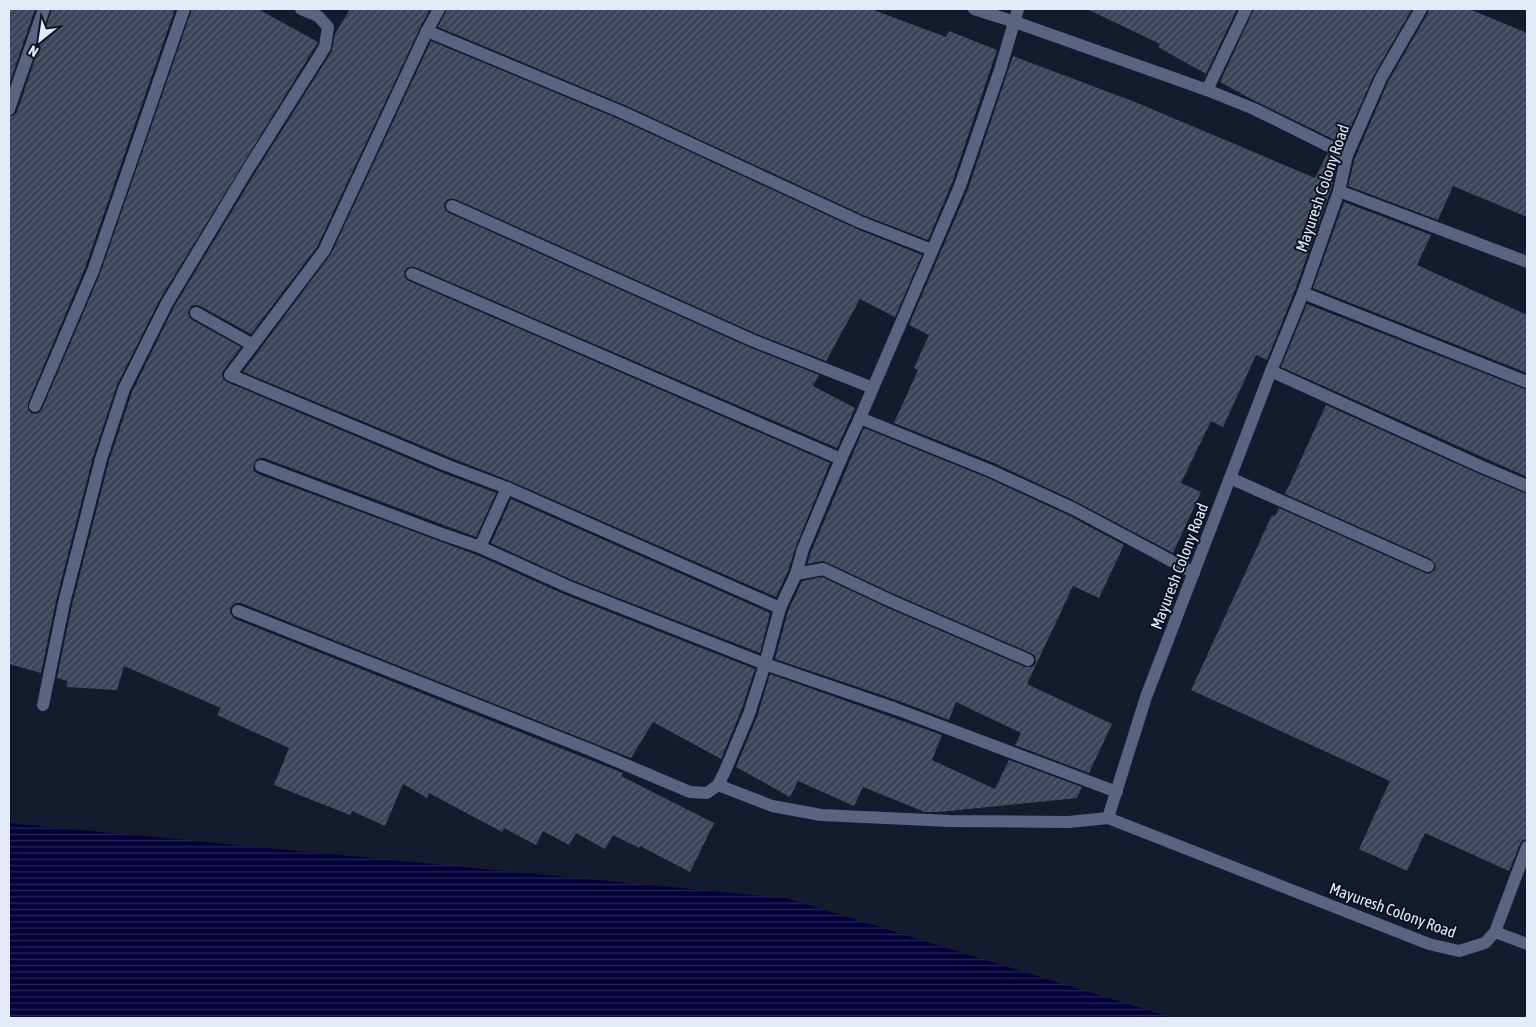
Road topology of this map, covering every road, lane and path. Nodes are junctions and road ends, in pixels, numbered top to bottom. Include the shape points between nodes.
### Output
1 (44, 9) edge
2 (184, 9) edge
3 (301, 9) edge
4 (439, 9) edge
5 (974, 9) edge
6 (1018, 9) edge
7 (1246, 9) edge
8 (1420, 9) edge
9 (1015, 22) junction
10 (427, 31) junction
11 (1207, 90) junction
12 (9, 109) edge
13 (1347, 155) junction
14 (1339, 191) junction
15 (452, 206) dead end
16 (932, 250) junction
17 (1527, 261) edge
18 (412, 274) dead end
19 (1303, 293) junction
20 (196, 313) dead end
21 (253, 345) junction
22 (1272, 371) junction
23 (1527, 382) edge
24 (873, 388) junction
25 (35, 406) dead end
26 (860, 418) junction
27 (841, 459) junction
28 (261, 466) dead end
29 (1230, 478) junction
30 (1527, 486) edge
31 (506, 488) junction
32 (480, 546) junction
33 (1428, 566) dead end
34 (1194, 573) junction
35 (796, 574) junction
36 (780, 608) junction
37 (238, 611) dead end
38 (1028, 660) dead end
39 (764, 664) junction
40 (43, 705) dead end
41 (718, 785) junction
42 (1117, 792) junction
43 (1108, 818) junction
44 (1527, 847) edge
45 (1495, 932) junction
46 (1527, 944) edge

1 - 12 street
2 - 25 street via 93,271
3 - 40 street via 318,16 328,26 324,47 167,303 124,389 98,469 64,603
4 - 10 street
5 - 9 street
6 - 9 street
7 - 11 street
8 - 13 street, Mayuresh Colony Road via 1381,78
9 - 11 street
9 - 16 street via 960,186
10 - 16 street via 624,113 860,222
10 - 21 street via 324,251
11 - 13 street via 1254,109
13 - 14 street, Mayuresh Colony Road
14 - 17 street
14 - 19 street, Mayuresh Colony Road
15 - 24 street via 754,341
16 - 24 street
18 - 27 street
19 - 22 street, Mayuresh Colony Road
19 - 23 street
20 - 21 street
21 - 31 street via 230,375
22 - 29 street, Mayuresh Colony Road
22 - 30 street
24 - 26 street
26 - 27 street
26 - 34 street via 1074,509
27 - 35 street via 803,549
28 - 32 street
29 - 33 street
29 - 34 street, Mayuresh Colony Road
31 - 32 street
31 - 36 street
32 - 39 street via 569,587
34 - 42 street, Mayuresh Colony Road via 1146,697
35 - 36 street
35 - 38 street via 822,569
36 - 39 street
37 - 41 street via 690,792 707,793
39 - 41 street via 749,714
39 - 42 street via 896,709
41 - 43 street via 772,806 821,815 960,821 1069,822
42 - 43 street, Mayuresh Colony Road
43 - 45 street, Mayuresh Colony Road via 1430,944 1459,951 1485,943
44 - 45 street
45 - 46 street

